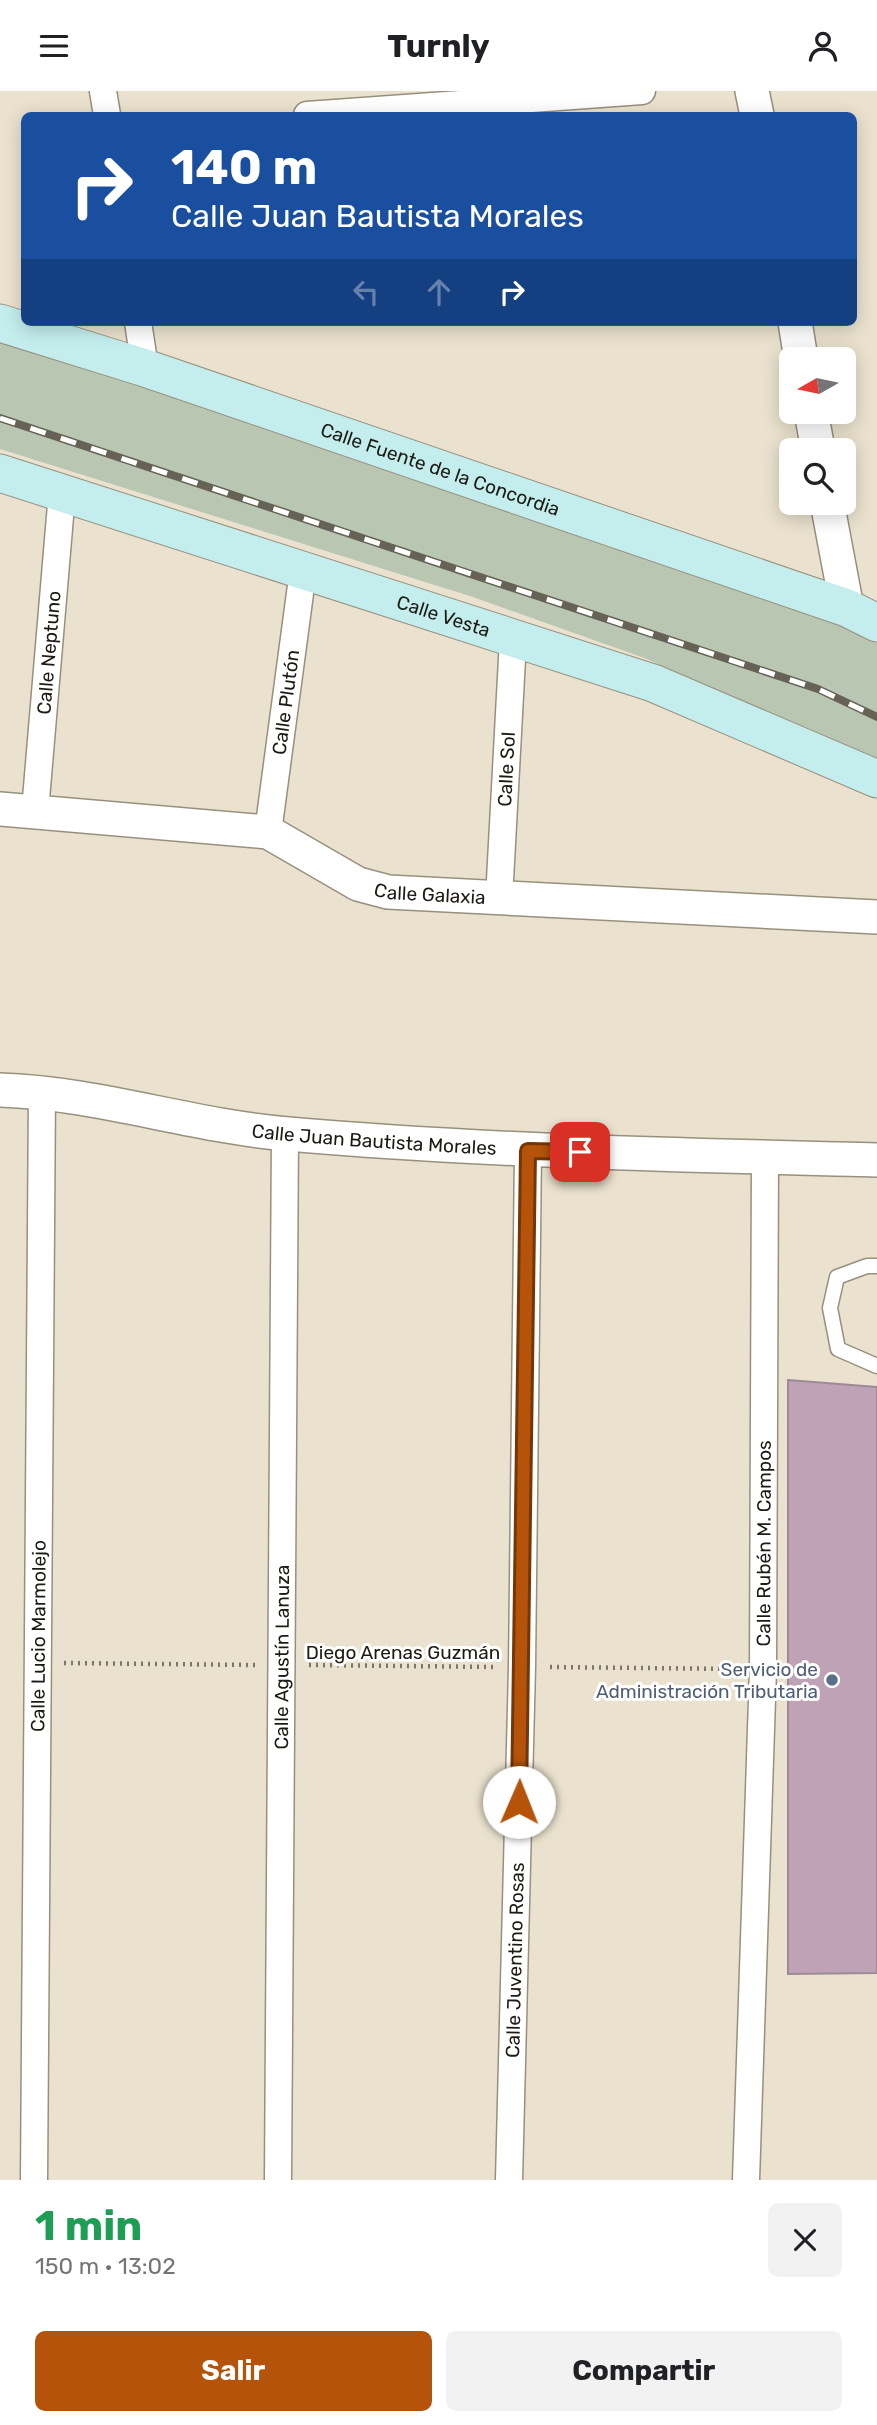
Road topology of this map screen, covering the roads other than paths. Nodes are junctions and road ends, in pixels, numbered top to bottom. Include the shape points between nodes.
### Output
1 (103, 91) edge
2 (642, 91) edge
3 (752, 91) edge
4 (106, 112) edge
5 (349, 112) edge
6 (756, 112) edge
7 (0, 323) edge
8 (139, 326) edge
9 (795, 326) edge
10 (799, 347) edge
11 (145, 368) junction
12 (0, 473) edge
13 (62, 493) junction
14 (831, 515) edge
15 (303, 571) junction
16 (862, 615) edge
17 (513, 640) junction
18 (877, 779) edge
19 (0, 809) edge
20 (36, 811) junction
21 (268, 832) junction
22 (499, 899) junction
23 (877, 917) edge
24 (0, 1090) edge
25 (42, 1091) junction
26 (285, 1134) junction
27 (528, 1151) junction
28 (765, 1157) junction
29 (877, 1160) edge
30 (877, 1266) edge
31 (877, 1366) edge
32 (34, 2180) edge
33 (278, 2180) edge
34 (509, 2180) edge
35 (746, 2180) edge

1 - 4 street
2 - 5 street
3 - 6 street
7 - 11 main road, Calle Fuente de la Concordia
8 - 11 street
9 - 10 street
11 - 16 main road, Calle Fuente de la Concordia
12 - 13 main road, Calle Vesta
13 - 15 main road, Calle Vesta
13 - 20 street, Calle Neptuno
14 - 16 street
15 - 17 main road, Calle Vesta
15 - 21 street, Calle Plutón
17 - 18 main road, Calle Vesta via 653,683
17 - 22 street, Calle Sol
19 - 20 street, Calle Galaxia
20 - 21 street, Calle Galaxia
21 - 22 street, Calle Galaxia via 358,884 388,892
22 - 23 street, Calle Galaxia
24 - 25 street, Calle Juan Bautista Morales
25 - 26 street, Calle Juan Bautista Morales
25 - 32 street, Calle Lucio Marmolejo
26 - 27 street, Calle Juan Bautista Morales
26 - 33 street, Calle Agustín Lanuza
27 - 28 street, Calle Juan Bautista Morales
27 - 34 street, Calle Juventino Rosas via 522,1667
28 - 29 street, Calle Juan Bautista Morales
28 - 35 street, Calle Rubén M. Campos via 763,1669
30 - 31 lane via 837,1277 831,1308 838,1349

